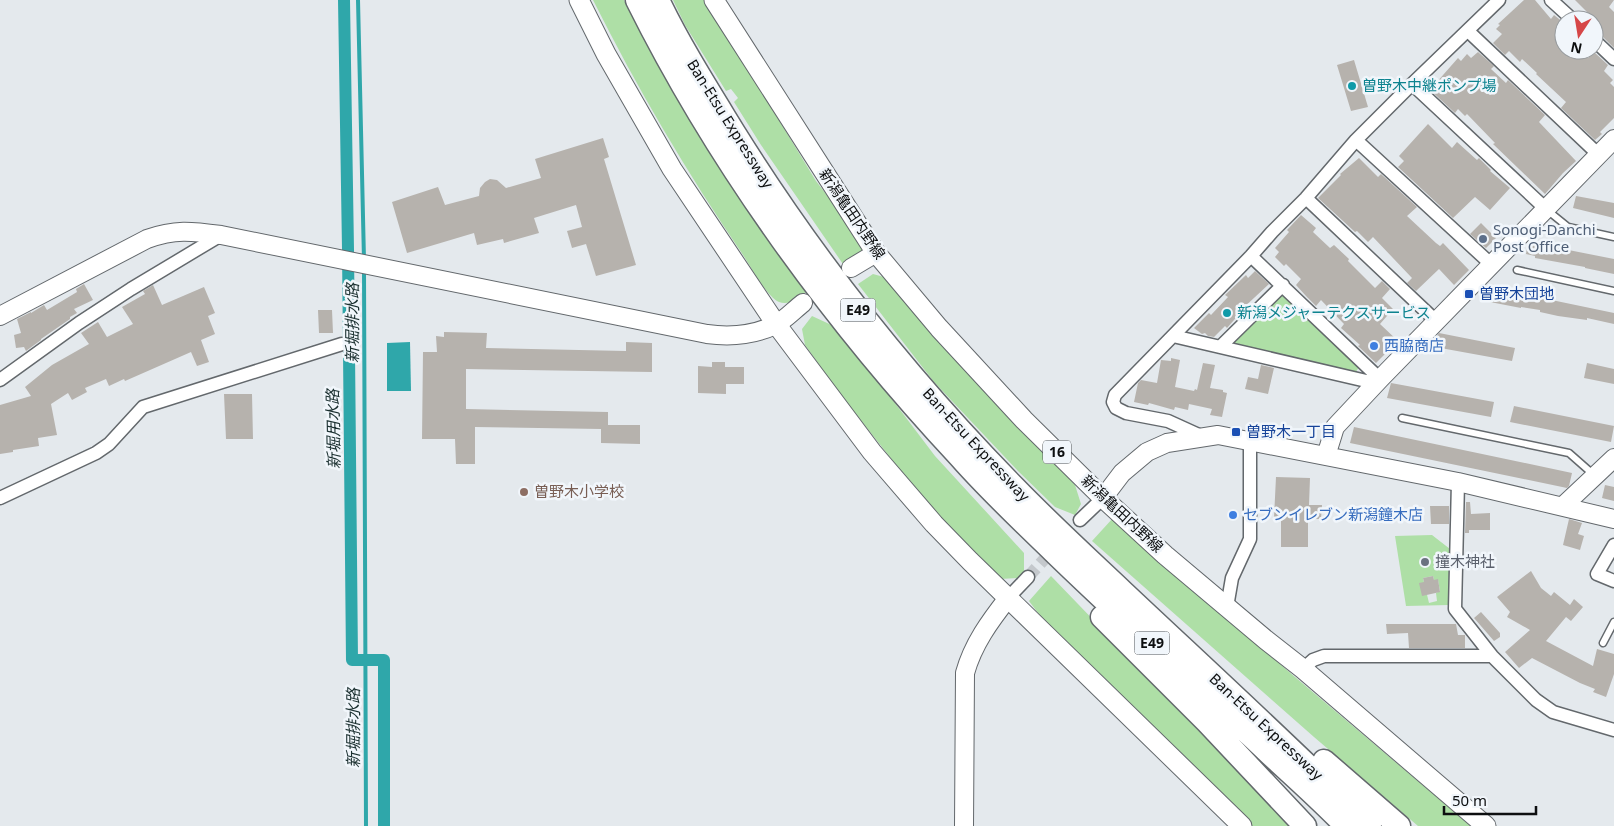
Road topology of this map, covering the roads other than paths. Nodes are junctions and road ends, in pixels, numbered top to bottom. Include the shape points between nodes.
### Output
1 (579, 0) edge
2 (637, 0) edge
3 (658, 0) edge
4 (714, 0) edge
5 (1499, 0) edge
6 (1551, 0) edge
7 (1562, 10) edge
8 (1468, 31) junction
9 (1604, 50) edge
10 (1614, 59) edge
11 (1412, 84) junction
12 (1614, 139) edge
13 (1356, 140) junction
14 (1599, 155) junction
15 (1306, 198) junction
16 (1546, 209) junction
17 (221, 235) junction
18 (1614, 236) edge
19 (876, 253) junction
20 (1251, 256) junction
21 (1492, 265) junction
22 (851, 268) dead end
23 (1517, 270) dead end
24 (1283, 285) junction
25 (1614, 291) edge
26 (803, 303) dead end
27 (0, 316) edge
28 (1436, 322) junction
29 (776, 324) junction
30 (1173, 336) junction
31 (342, 344) dead end
32 (1220, 347) junction
33 (0, 380) edge
34 (1378, 381) junction
35 (1402, 418) dead end
36 (1201, 436) junction
37 (1250, 441) junction
38 (1326, 456) junction
39 (960, 458) junction
40 (1614, 458) edge
41 (1595, 476) junction
42 (1458, 482) junction
43 (0, 498) edge
44 (1103, 498) junction
45 (1563, 506) junction
46 (1614, 519) edge
47 (1080, 520) tunnel mouth
48 (1614, 545) edge
49 (1028, 577) tunnel mouth
50 (1110, 579) junction
51 (1614, 581) edge
52 (1008, 598) junction
53 (1227, 607) junction
54 (1614, 622) edge
55 (1603, 643) dead end
56 (1492, 656) junction
57 (1303, 669) junction
58 (1614, 730) edge
59 (964, 826) edge
60 (1242, 826) edge
61 (1305, 826) edge
62 (1346, 826) edge
63 (1370, 826) edge
64 (1399, 826) edge
65 (1486, 826) edge

1 - 29 main road via 615,71 672,169
2 - 39 highway, Ban-Etsu Expressway / E49 via 699,112 775,229 867,351
3 - 50 highway, Ban-Etsu Expressway / E49 via 701,80 758,171 882,340 974,445
4 - 19 main road, 新潟亀田内野線 / 16
5 - 8 street
6 - 7 street
8 - 11 street
8 - 14 street
9 - 10 street
11 - 13 street
11 - 16 street
12 - 14 street
13 - 15 street
13 - 21 street
14 - 16 street
15 - 20 street
15 - 28 street
16 - 18 lane via 1568,227
16 - 21 street
17 - 27 street via 186,231 147,239
17 - 29 street via 707,334 737,335
17 - 33 street via 79,322
19 - 22 street
19 - 44 main road, 新潟亀田内野線 / 16 via 1011,406
20 - 24 street
20 - 30 street
21 - 28 street
23 - 25 lane
24 - 32 street
24 - 34 street
26 - 29 street
28 - 34 street
29 - 52 main road via 897,482
30 - 32 street
30 - 36 street via 1115,395 1113,402 1116,408 1126,413 1168,422
31 - 43 street via 143,407 109,444 96,453
32 - 34 street
34 - 38 street via 1335,428
35 - 41 lane via 1569,453
36 - 37 street via 1218,435
36 - 44 street via 1167,443 1147,452 1122,473
37 - 38 street
37 - 53 street via 1250,539 1232,578
38 - 42 street
39 - 61 highway via 997,511 1207,722
39 - 62 highway, Ban-Etsu Expressway / E49 via 1061,559
40 - 41 street
41 - 45 street
42 - 45 street
42 - 56 street via 1455,609
44 - 47 street
44 - 53 main road, 新潟亀田内野線 / 16
45 - 46 street
48 - 51 street via 1597,574
49 - 52 street
50 - 63 highway, Ban-Etsu Expressway / E49
50 - 64 highway
52 - 59 street via 986,627 969,657 965,673
52 - 60 main road
53 - 57 main road, 新潟亀田内野線 / 16
54 - 55 lane
56 - 57 street via 1324,656
56 - 58 street via 1536,700 1553,712
57 - 65 main road, 新潟亀田内野線 / 16

